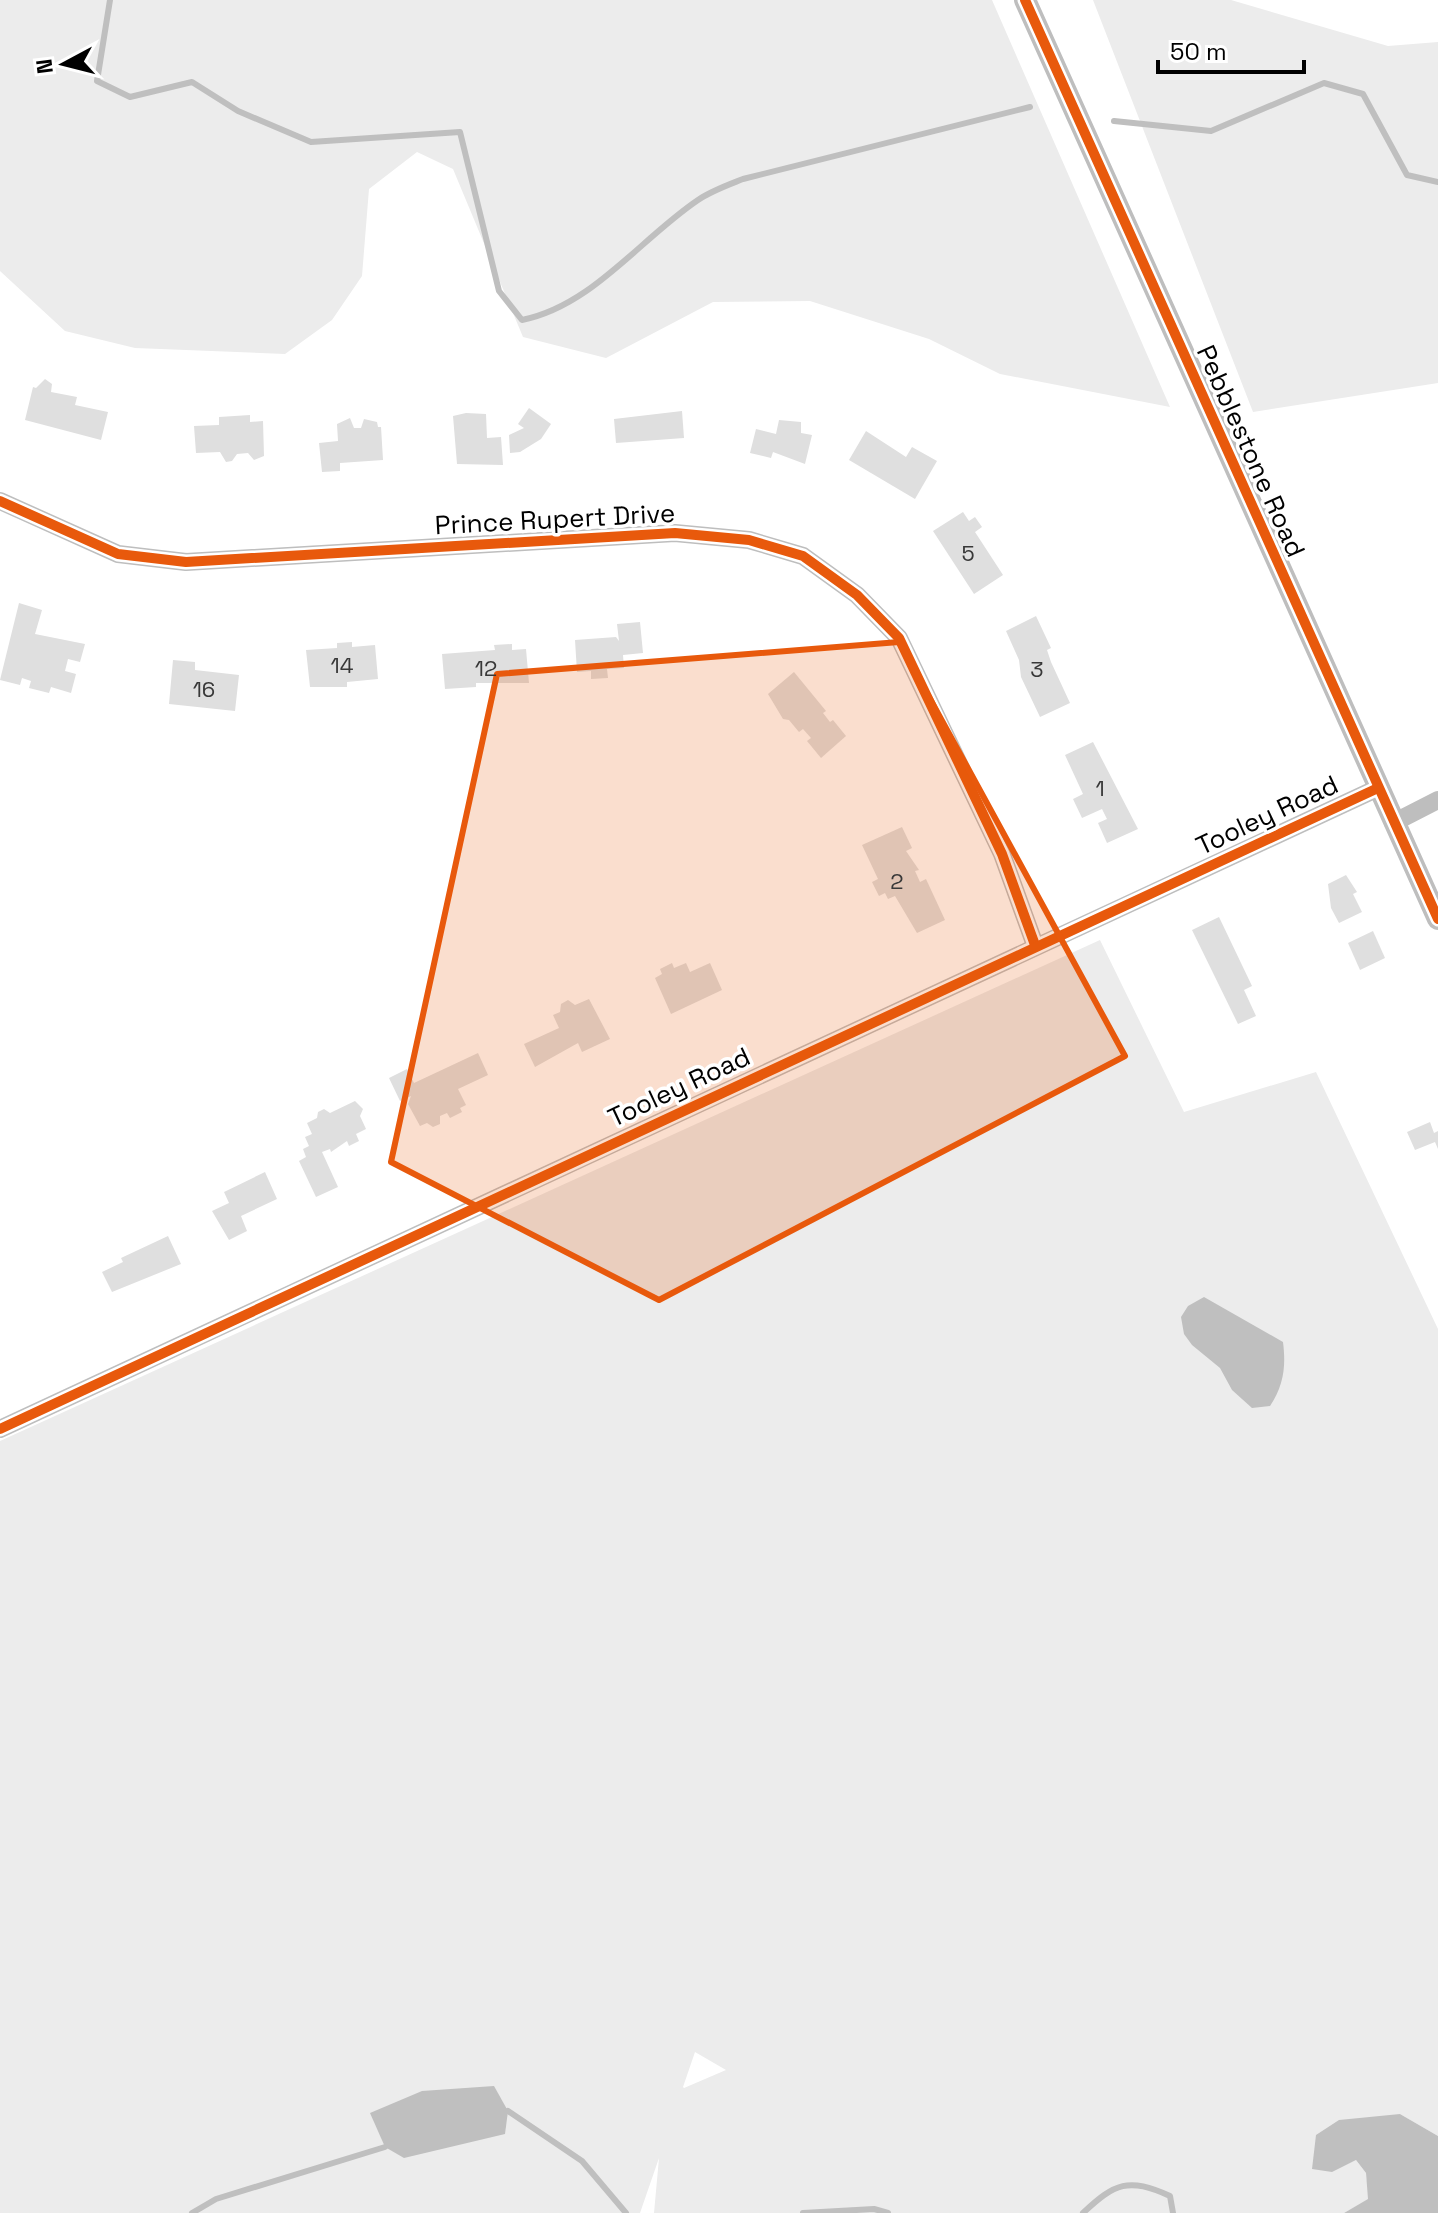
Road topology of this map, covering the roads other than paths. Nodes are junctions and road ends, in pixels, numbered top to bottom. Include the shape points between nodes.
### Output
1 (1025, 0) edge
2 (0, 501) edge
3 (1378, 788) junction
4 (1438, 800) edge
5 (1393, 823) junction
6 (1438, 919) edge
7 (1035, 945) junction
8 (0, 1429) edge

1 - 3 street, Pebblestone Road
2 - 7 street, Prince Rupert Drive via 118,554 186,562 675,533 749,540 803,556 857,595 899,638 1002,854
3 - 5 street, Pebblestone Road
3 - 7 street, Tooley Road
4 - 5 street
5 - 6 street, Pebblestone Road
7 - 8 street, Tooley Road

